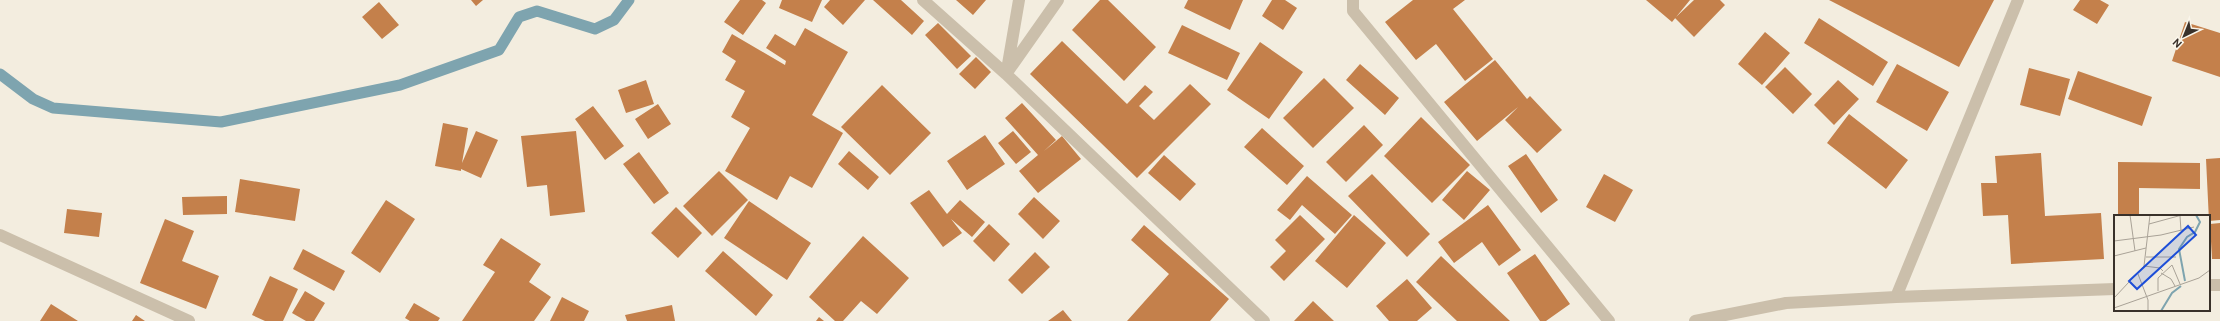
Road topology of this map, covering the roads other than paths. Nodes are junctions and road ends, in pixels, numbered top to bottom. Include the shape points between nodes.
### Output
1 (923, 0) edge
2 (1019, 0) edge
3 (1058, 0) edge
4 (1353, 0) edge
5 (2018, 0) edge
6 (1006, 74) junction
7 (0, 235) edge
8 (2114, 289) edge
9 (1896, 297) junction
10 (190, 321) edge
11 (1264, 321) edge
12 (1608, 321) edge
13 (1695, 321) edge

1 - 6 street
2 - 6 street
3 - 6 street
4 - 12 street via 1354,11
5 - 9 street
6 - 11 street
7 - 10 street
8 - 9 street
9 - 13 street via 1786,304

